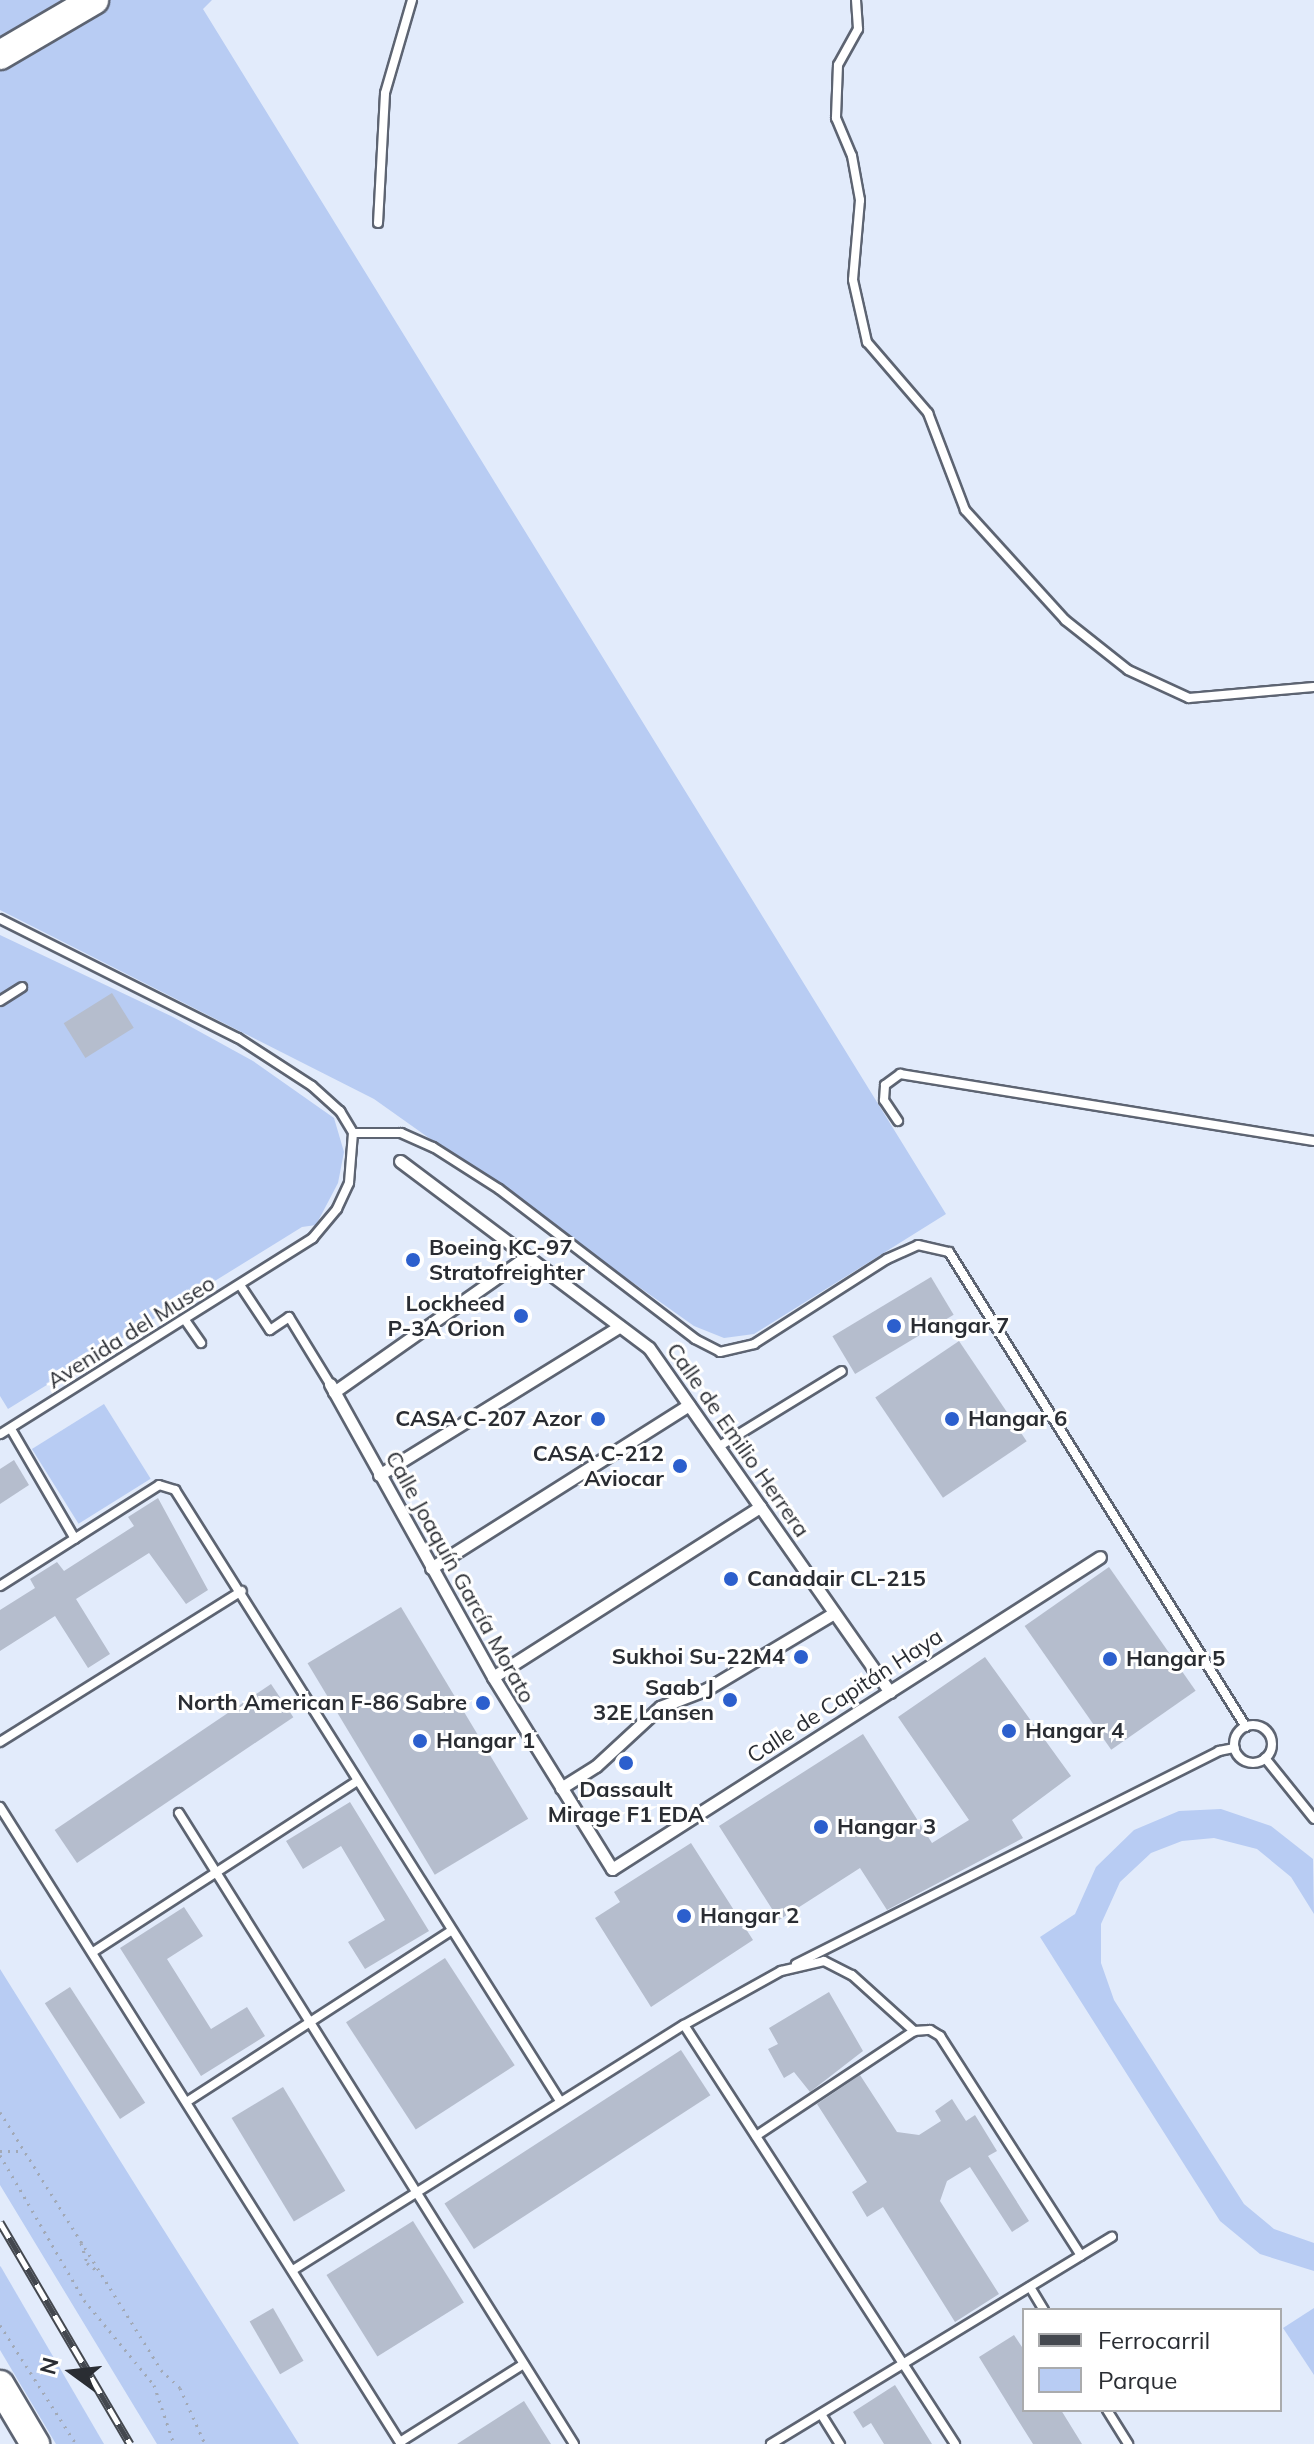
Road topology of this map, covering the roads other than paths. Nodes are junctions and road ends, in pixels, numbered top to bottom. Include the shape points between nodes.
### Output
1 (94, 0) edge
2 (412, 0) edge
3 (856, 0) edge
4 (0, 55) edge
5 (378, 223) dead end
6 (1314, 687) edge
7 (0, 919) edge
8 (22, 987) dead end
9 (0, 1001) edge
10 (898, 1121) dead end
11 (353, 1133) junction
12 (1314, 1141) edge
13 (400, 1161) dead end
14 (526, 1257) junction
15 (240, 1285) junction
16 (185, 1320) junction
17 (620, 1326) junction
18 (201, 1343) dead end
19 (842, 1371) dead end
20 (332, 1388) junction
21 (689, 1405) junction
22 (11, 1429) junction
23 (0, 1434) edge
24 (718, 1447) junction
25 (379, 1475) junction
26 (760, 1507) junction
27 (75, 1539) junction
28 (1100, 1557) dead end
29 (431, 1568) junction
30 (1, 1583) edge
31 (242, 1591) junction
32 (834, 1613) junction
33 (493, 1677) junction
34 (890, 1692) junction
35 (1246, 1727) junction
36 (0, 1742) edge
37 (1235, 1748) junction
38 (1265, 1758) junction
39 (357, 1781) junction
40 (561, 1788) junction
41 (0, 1807) edge
42 (179, 1813) dead end
43 (1314, 1819) edge
44 (612, 1869) joint
45 (217, 1872) junction
46 (451, 1931) junction
47 (93, 1952) junction
48 (781, 1971) junction
49 (312, 2021) junction
50 (684, 2025) junction
51 (914, 2031) junction
52 (188, 2101) junction
53 (560, 2101) junction
54 (756, 2136) junction
55 (418, 2191) junction
56 (1112, 2237) dead end
57 (1081, 2256) junction
58 (293, 2270) junction
59 (1030, 2287) junction
60 (1043, 2308) edge
61 (904, 2363) junction
62 (524, 2364) junction
63 (0, 2385) edge
64 (1108, 2412) edge
65 (821, 2414) junction
66 (400, 2443) edge
67 (35, 2444) edge
68 (574, 2444) edge
69 (771, 2444) edge
70 (840, 2444) edge
71 (955, 2444) edge
72 (1128, 2444) edge

1 - 4 highway
2 - 5 lane via 385,93
3 - 6 lane via 858,29 838,65 836,118 852,156 860,200 853,280 867,342 928,413 965,510 1065,620 1128,670 1189,698
7 - 11 lane via 238,1038 312,1086 340,1111
8 - 9 lane
10 - 12 lane via 884,1100 885,1085 900,1074
11 - 15 lane, Avenida del Museo via 349,1183 337,1209 313,1238
11 - 35 lane via 401,1133 433,1147 499,1189 695,1339 720,1352 754,1344 887,1259 918,1245 949,1252
13 - 14 street, Calle de Emilio Herrera
14 - 17 street, Calle de Emilio Herrera
14 - 20 street
15 - 16 lane, Avenida del Museo
15 - 20 lane via 270,1330 289,1317
16 - 18 lane
16 - 22 lane, Avenida del Museo
17 - 21 street, Calle de Emilio Herrera via 649,1348
17 - 25 street
19 - 24 lane
20 - 25 street, Calle Joaquín García Morato
21 - 24 street, Calle de Emilio Herrera
21 - 29 street
22 - 23 lane, Avenida del Museo
22 - 27 lane
24 - 26 street, Calle de Emilio Herrera
25 - 29 street, Calle Joaquín García Morato
26 - 32 street, Calle de Emilio Herrera
26 - 33 street
27 - 30 lane
27 - 31 lane via 159,1485 175,1490
28 - 34 street, Calle de Capitán Haya
29 - 33 street, Calle Joaquín García Morato
31 - 36 lane
31 - 39 lane
32 - 34 street, Calle de Emilio Herrera
32 - 40 street via 707,1689 660,1707 596,1766
33 - 40 street, Calle Joaquín García Morato
34 - 44 street, Calle de Capitán Haya
35 - 37 lane via 1236,1736
35 - 38 lane via 1267,1732 1271,1749
37 - 38 lane via 1247,1762
37 - 48 lane via 1219,1751
38 - 43 lane
39 - 45 lane
39 - 46 lane
40 - 44 street, Calle Joaquín García Morato
41 - 47 lane
42 - 45 lane
45 - 47 lane
45 - 49 lane
46 - 49 lane
46 - 53 lane
47 - 52 lane
48 - 50 lane
48 - 51 lane via 824,1961 852,1975
49 - 52 lane
49 - 55 lane
50 - 53 lane
50 - 54 lane
51 - 54 lane
51 - 57 lane via 930,2030 940,2036
52 - 58 lane
53 - 55 lane
54 - 61 lane
55 - 58 lane
55 - 62 lane
56 - 57 lane
57 - 59 lane
58 - 66 lane
59 - 60 lane
59 - 61 lane
61 - 65 lane
61 - 71 lane
62 - 66 lane
62 - 68 lane
63 - 67 highway
64 - 72 lane
65 - 69 lane
65 - 70 lane

